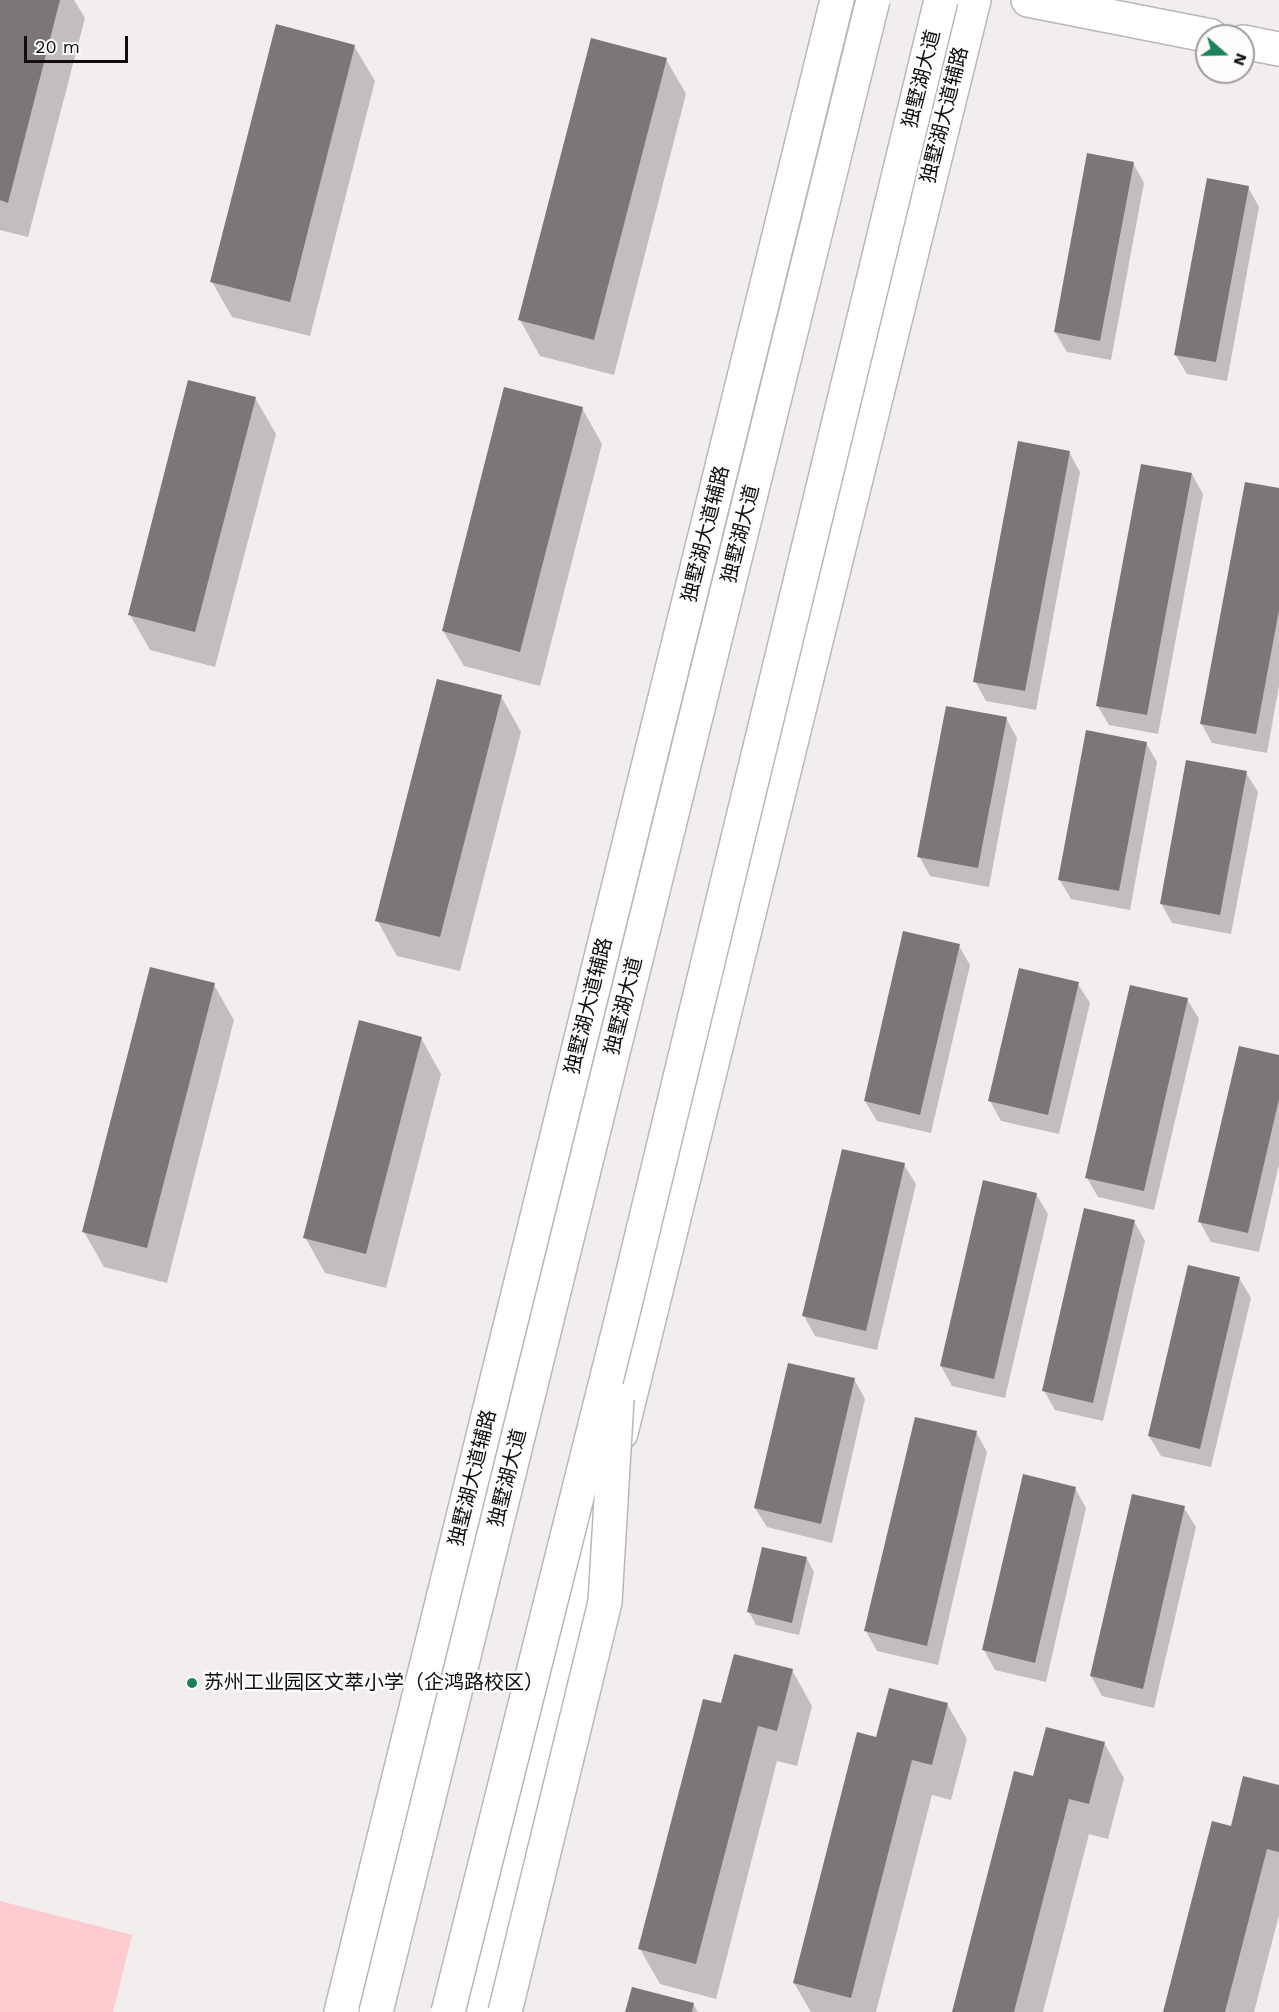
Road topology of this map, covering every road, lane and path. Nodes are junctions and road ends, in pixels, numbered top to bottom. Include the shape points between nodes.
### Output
1 (837, 0) edge
2 (873, 0) edge
3 (941, 0) edge
4 (974, 0) edge
5 (1028, 0) edge
6 (1195, 33) edge
7 (1255, 44) edge
8 (1279, 49) edge
9 (621, 1321) junction
10 (341, 2012) edge
11 (376, 2012) edge
12 (448, 2012) edge
13 (478, 2012) edge
14 (505, 2012) edge

1 - 10 main road, 独墅湖大道辅路
2 - 11 main road, 独墅湖大道, bridge
3 - 9 main road, 独墅湖大道, bridge
4 - 13 main road, 独墅湖大道辅路
5 - 6 main road
7 - 8 main road
9 - 12 main road, 独墅湖大道, bridge
9 - 14 main road, bridge via 605,1602

